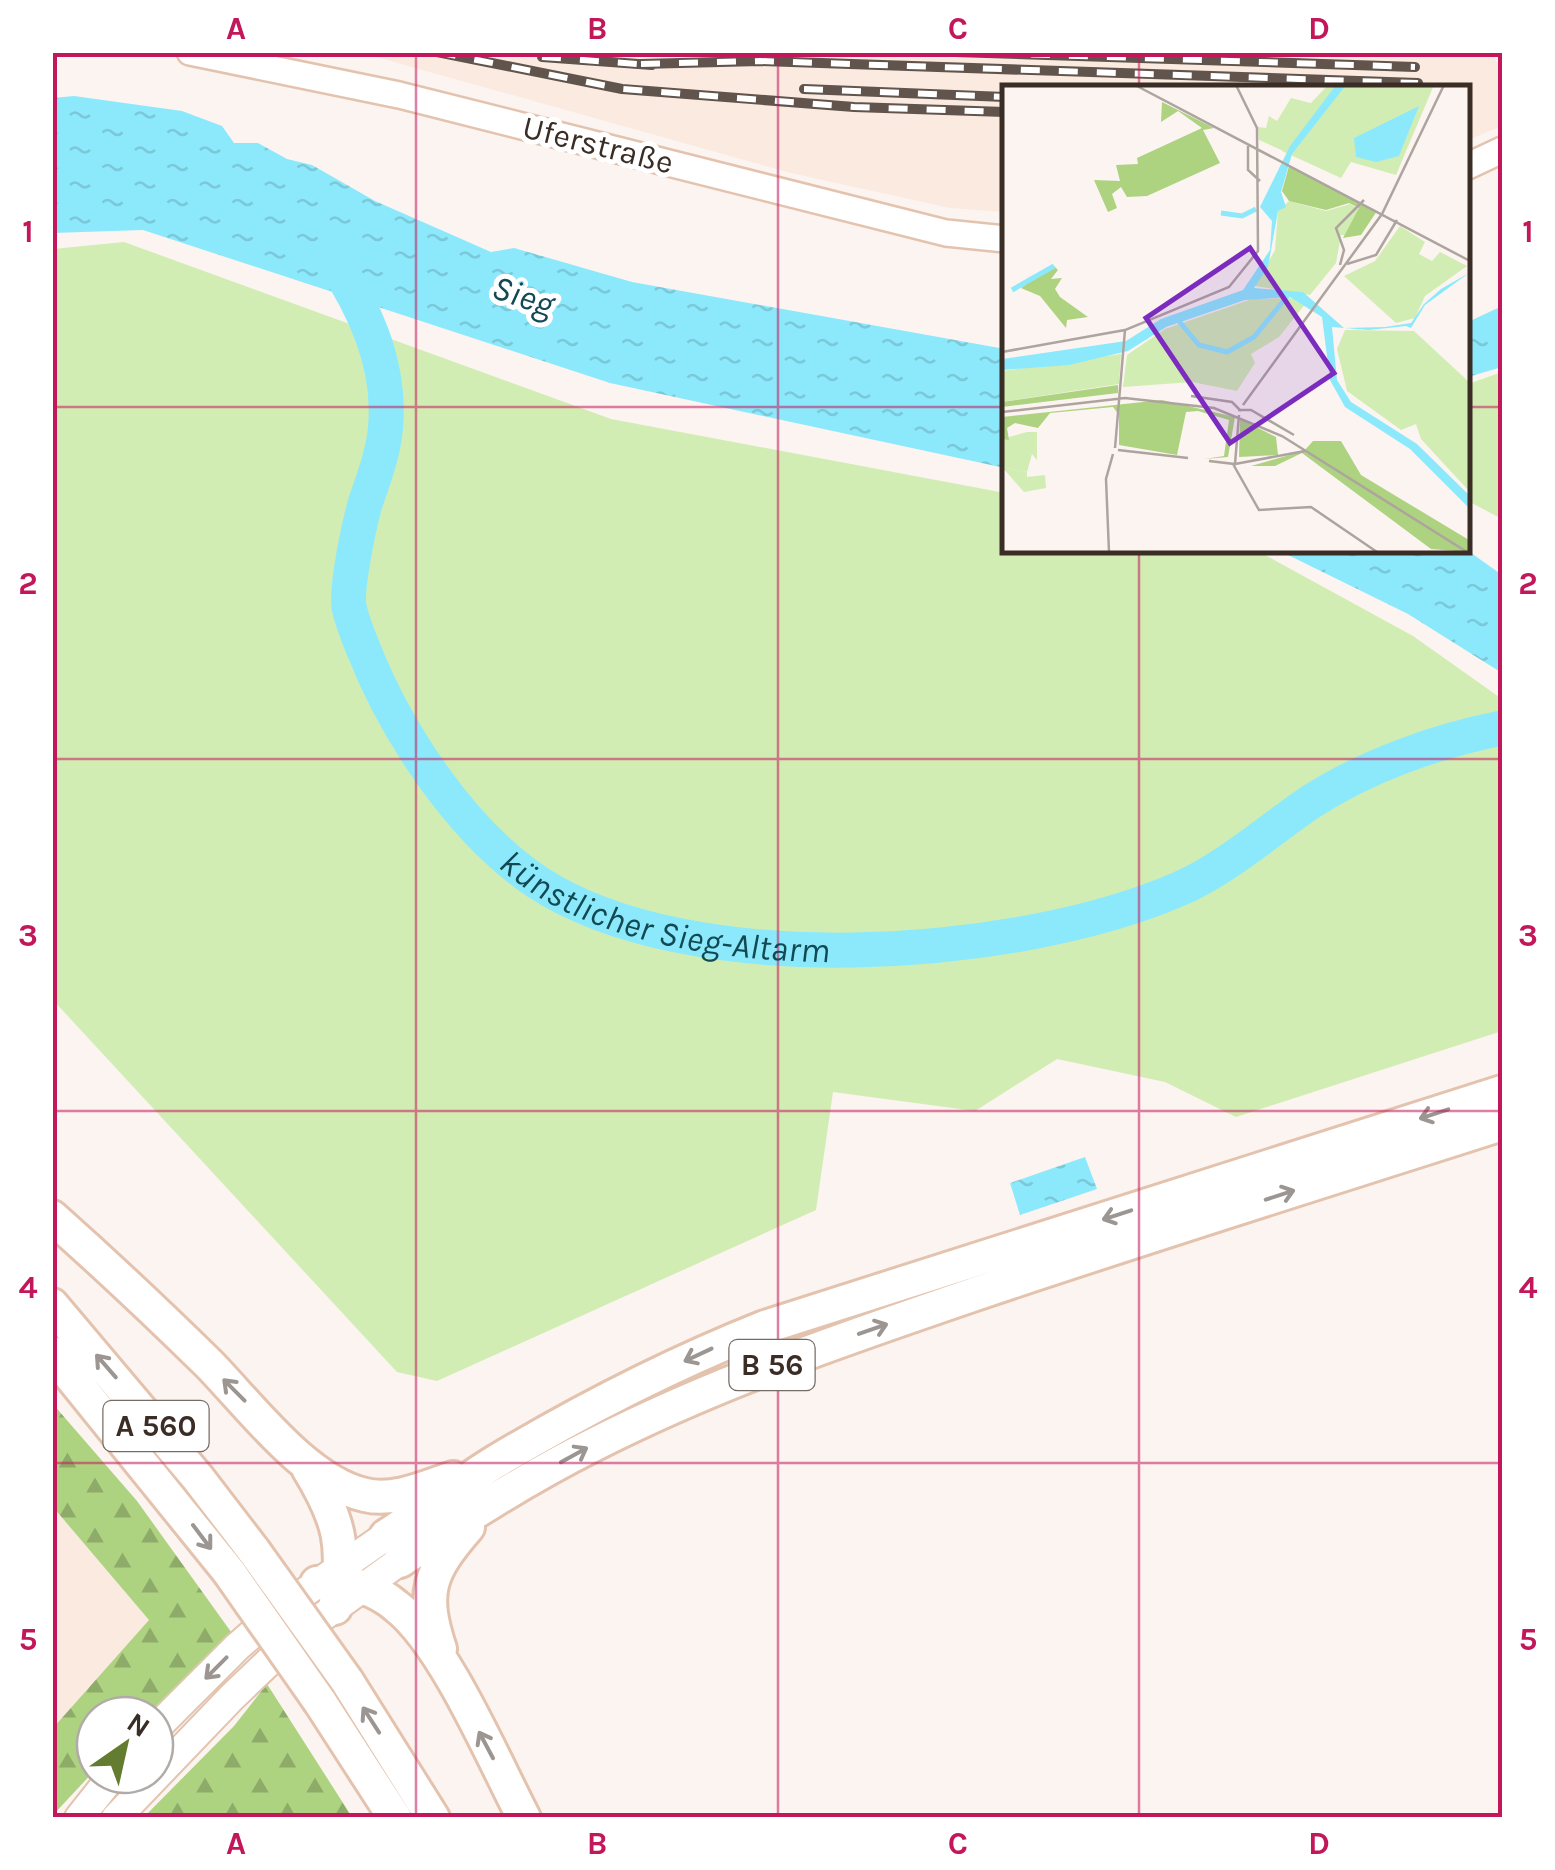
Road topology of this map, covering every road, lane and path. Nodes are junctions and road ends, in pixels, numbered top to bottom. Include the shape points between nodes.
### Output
1 (190, 52) edge
2 (1502, 150) edge
3 (1470, 165) edge
4 (1002, 239) edge
5 (1502, 1092) edge
6 (1502, 1124) edge
7 (1182, 1210) junction
8 (52, 1218) edge
9 (52, 1306) edge
10 (52, 1353) edge
11 (302, 1460) junction
12 (491, 1465) junction
13 (489, 1502) junction
14 (393, 1548) junction
15 (242, 1562) junction
16 (340, 1585) junction
17 (448, 1672) junction
18 (175, 1709) edge
19 (97, 1795) edge
20 (79, 1818) edge
21 (116, 1818) edge
22 (395, 1818) edge
23 (434, 1818) edge
24 (524, 1818) edge

1 - 4 street, Uferstraße via 400,95 946,233
2 - 3 street
5 -> 7 highway, B 56
7 -> 6 highway, B 56
7 -> 12 highway, B 56 via 765,1327 656,1374
13 -> 7 highway, B 56 via 609,1437 781,1361
11 -> 8 highway
15 -> 9 highway, A 560 via 198,1478
10 -> 15 highway, A 560
11 - 12 highway via 377,1498
11 - 16 highway via 335,1516
12 - 14 highway, B 56
13 - 14 highway, B 56
13 - 17 highway via 435,1569 428,1594
14 - 16 main road, B 56
15 - 22 highway, A 560, bridge
23 -> 15 highway, A 560, bridge via 346,1682
16 - 17 highway via 396,1606
16 -> 18 main road, B 56 via 237,1647
16 - 21 main road, B 56
24 -> 17 highway
19 - 20 main road

